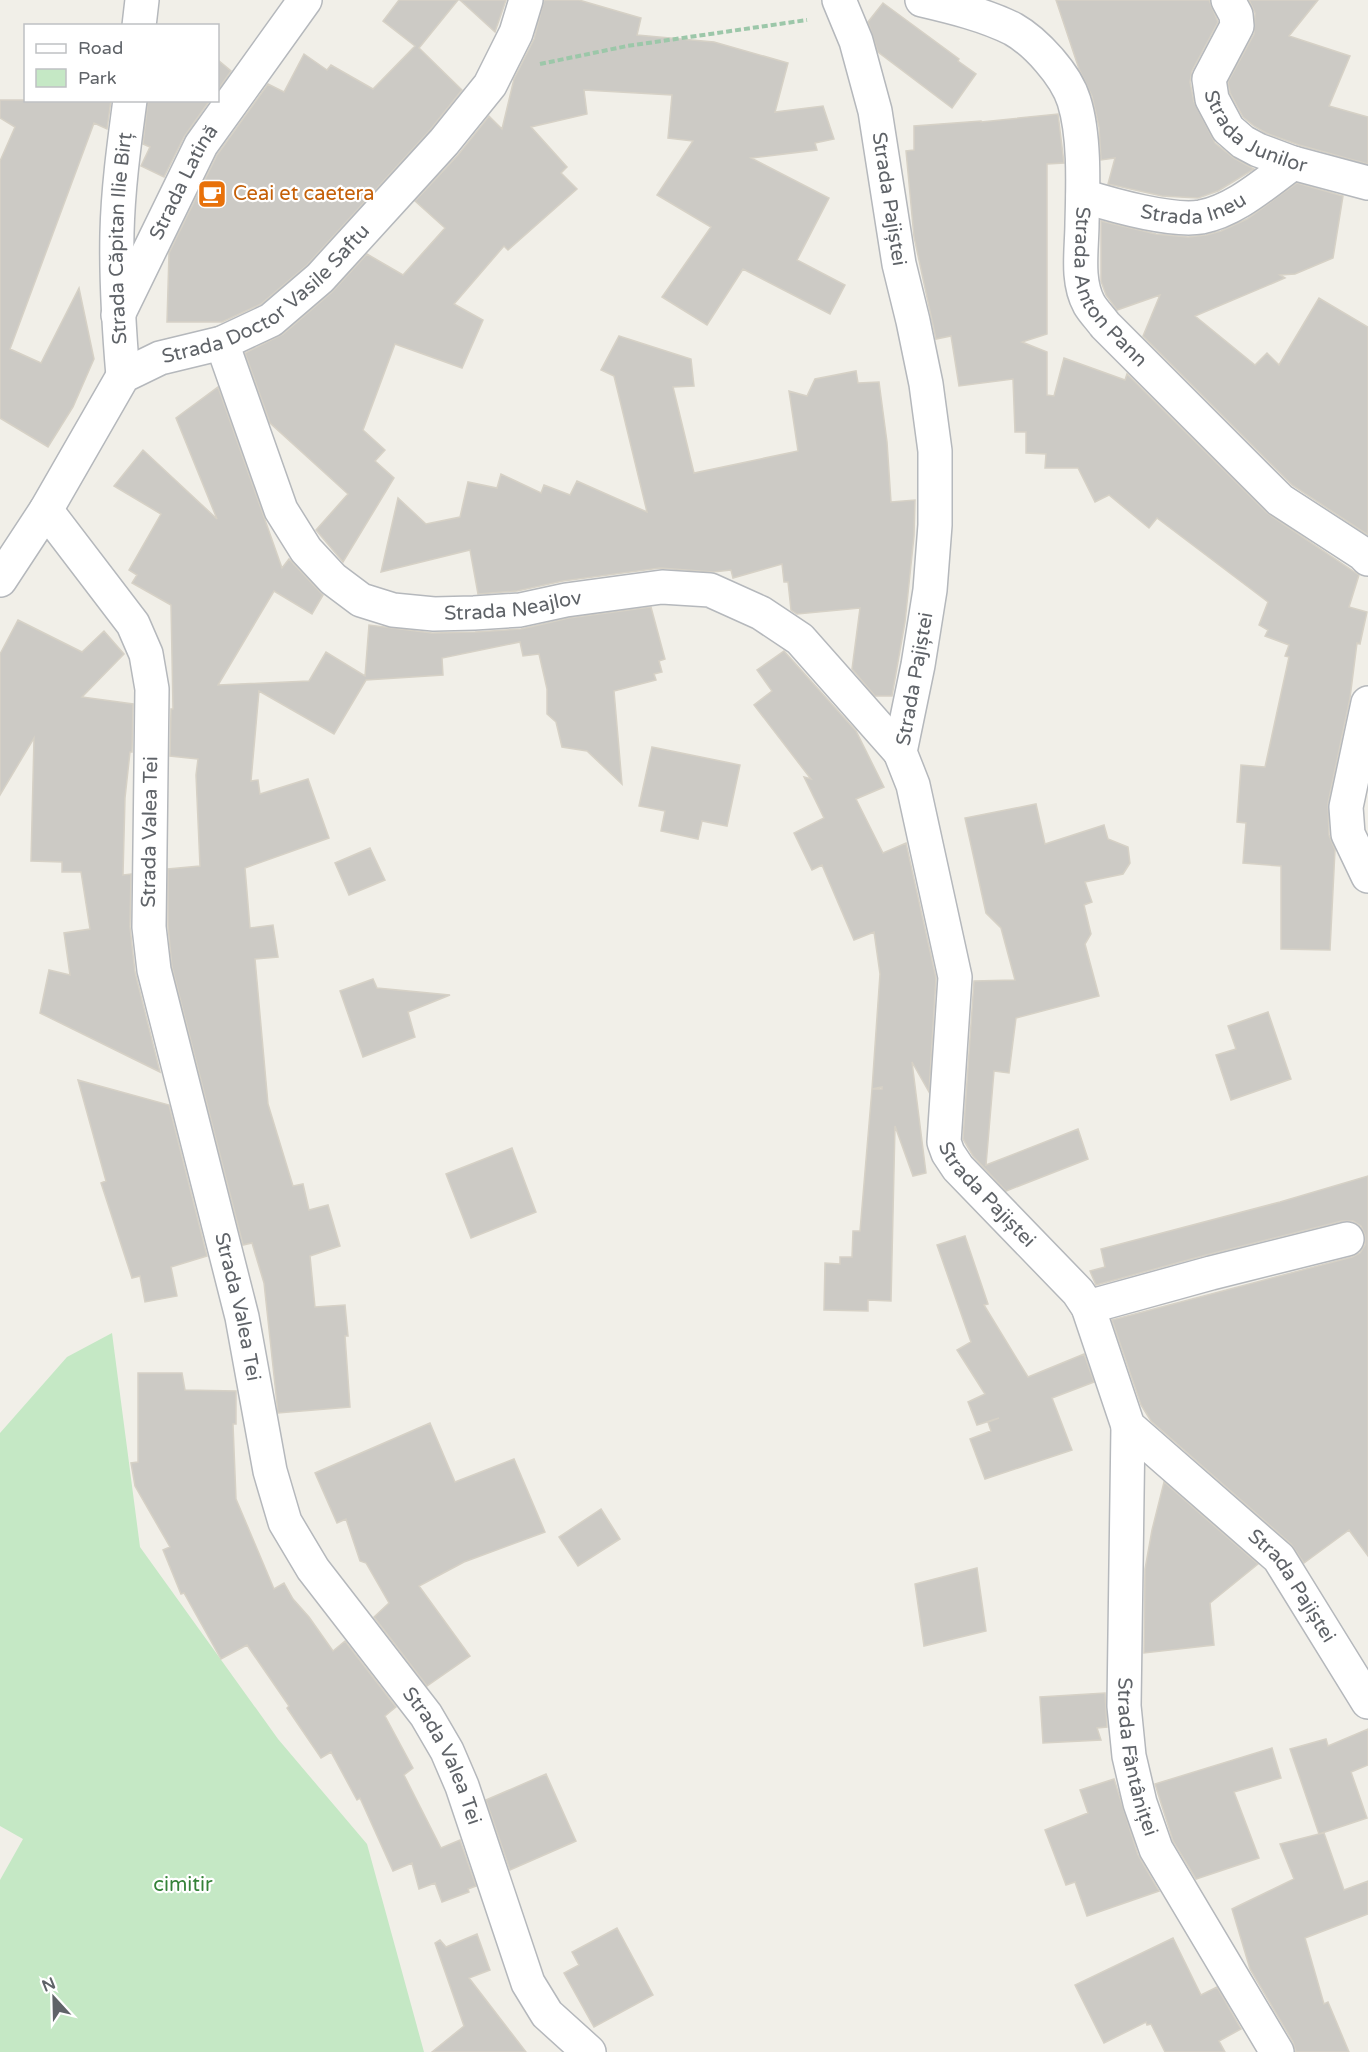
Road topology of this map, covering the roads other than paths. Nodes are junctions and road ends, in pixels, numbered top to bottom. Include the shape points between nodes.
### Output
1 (142, 0) edge
2 (305, 0) edge
3 (526, 0) edge
4 (922, 0) edge
5 (1228, 0) edge
6 (841, 4) edge
7 (139, 24) edge
8 (130, 102) edge
9 (1293, 163) junction
10 (1368, 183) edge
11 (1083, 196) junction
12 (118, 315) junction
13 (222, 343) junction
14 (123, 376) junction
15 (46, 510) junction
16 (1368, 559) edge
17 (0, 580) edge
18 (1368, 703) edge
19 (900, 752) junction
20 (1368, 876) edge
21 (1347, 1239) dead end
22 (1088, 1307) junction
23 (1128, 1426) junction
24 (1368, 1702) edge
25 (589, 2052) edge
26 (1277, 2052) edge

1 - 7 street
2 - 12 street, Strada Latină via 201,145
3 - 13 street, Strada Doctor Vasile Saftu via 516,33 490,85 444,142 320,278 271,320
4 - 11 street, Strada Anton Pann via 1014,30 1043,53 1063,77 1074,100
5 - 9 street, Strada Junilor via 1237,27 1209,79 1212,99 1228,129 1243,142
6 - 19 street, Strada Pajiștei via 856,41 874,111 899,264 926,384 934,451 935,525 930,590
8 - 12 street, Strada Căpitan Ilie Birț via 117,234
9 - 10 street, Strada Junilor
9 - 11 street, Strada Ineu via 1243,199 1203,217 1185,218 1115,206
11 - 16 street, Strada Anton Pann via 1081,283 1089,304 1105,326 1280,500
12 - 14 street, Strada Căpitan Ilie Birț
13 - 14 street, Strada Doctor Vasile Saftu via 160,358
13 - 19 street, Strada Neajlov via 281,510 306,550 333,579 361,600 393,610 474,613 520,610 662,587 710,590 761,613 800,639
14 - 15 street
15 - 17 street
15 - 25 street, Strada Valea Tei via 133,624 146,654 152,689 149,927 154,970 242,1317 270,1471 285,1522 313,1569 426,1715 447,1751 528,1983 547,2014
18 - 20 street via 1346,807 1348,834
19 - 22 street, Strada Pajiștei via 914,785 955,977 944,1142 958,1168
21 - 22 street
22 - 23 street, Strada Pajiștei
23 - 24 street, Strada Pajiștei via 1279,1558
23 - 26 street, Strada Fântâniței via 1124,1706 1129,1756 1140,1803 1156,1849

